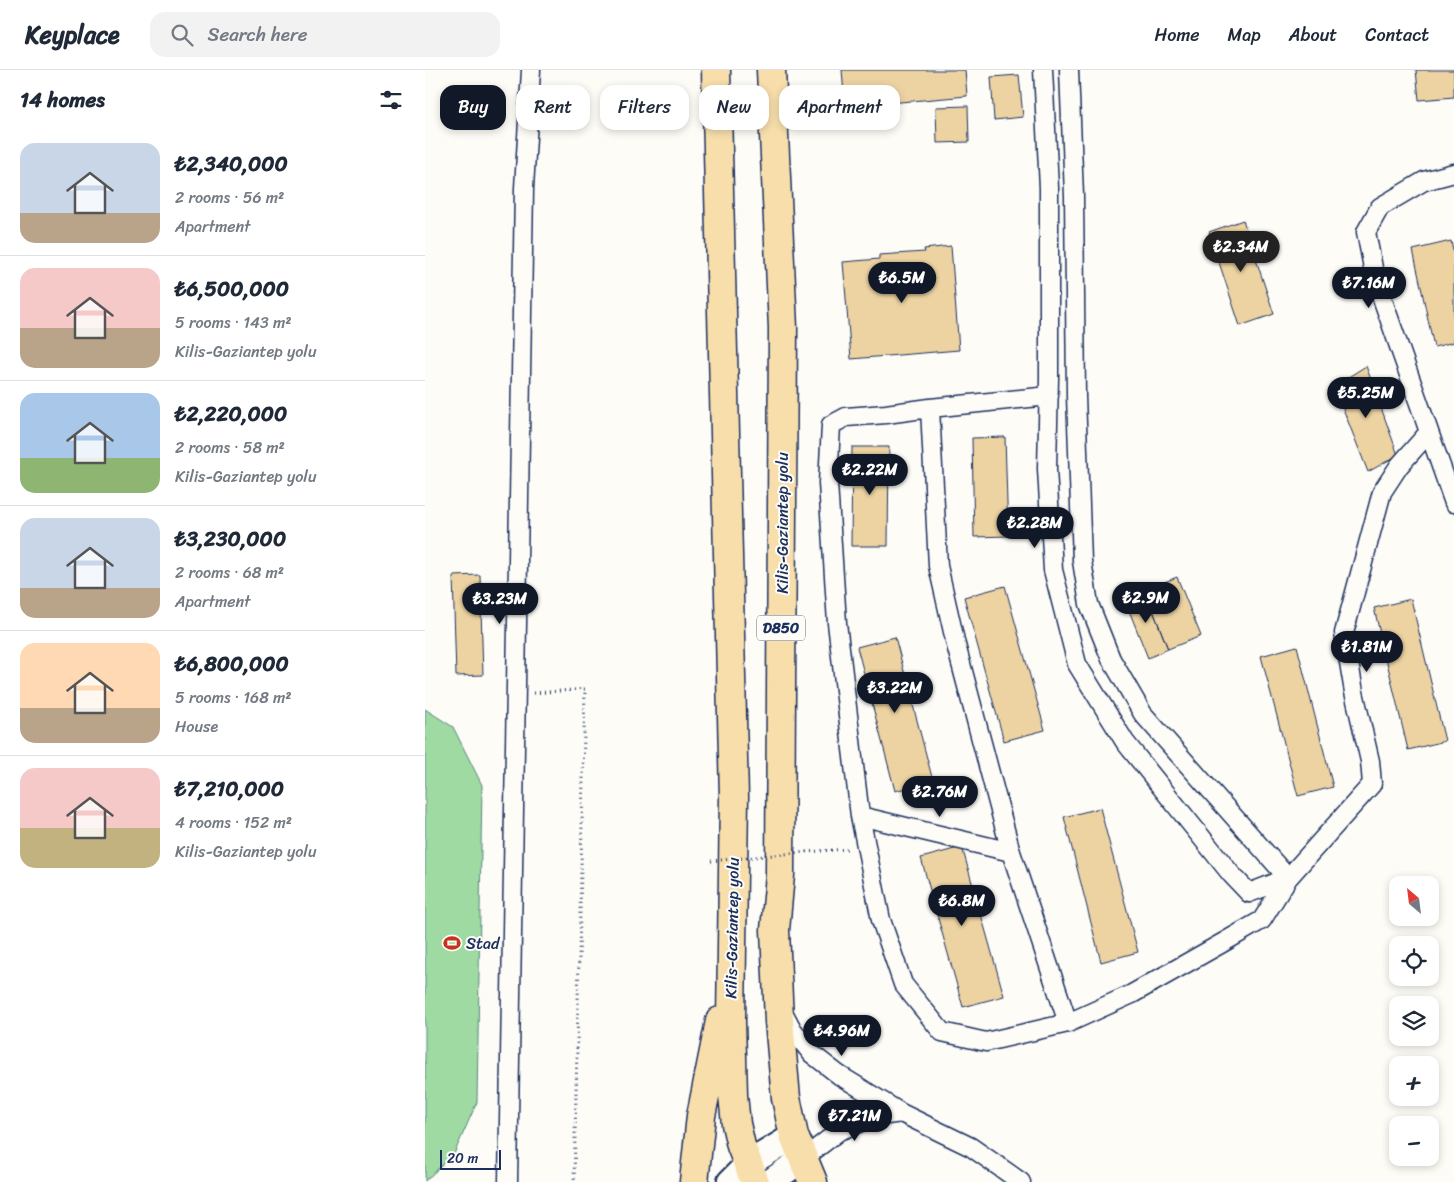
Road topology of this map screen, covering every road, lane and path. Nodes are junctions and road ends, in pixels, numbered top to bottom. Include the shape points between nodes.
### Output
1 (531, 70) edge
2 (715, 70) edge
3 (771, 70) edge
4 (1043, 70) edge
5 (1069, 70) edge
6 (1454, 173) edge
7 (1049, 396) junction
8 (930, 408) junction
9 (1429, 432) junction
10 (1454, 503) edge
11 (516, 694) junction
12 (860, 816) junction
13 (828, 851) dead end
14 (1011, 852) junction
15 (711, 861) dead end
16 (1288, 878) junction
17 (731, 961) junction
18 (778, 1003) junction
19 (1068, 1023) junction
20 (901, 1113) junction
21 (803, 1159) edge
22 (744, 1176) edge
23 (508, 1182) edge
24 (574, 1182) edge
25 (694, 1182) edge
26 (770, 1182) edge
27 (1021, 1182) edge

1 - 11 street via 523,188
2 - 17 highway, Kilis-Gaziantep yolu via 734,797
3 - 18 highway, Kilis-Gaziantep yolu / D850 via 783,328 780,875 775,930
4 - 7 street via 1049,188
5 - 16 street via 1076,406 1082,561 1089,604 1111,659 1143,714
6 - 9 street via 1424,181 1380,208 1366,232 1375,278
7 - 8 street
7 - 16 street via 1047,469 1053,570 1077,664 1125,742 1243,887 1249,893
8 - 12 street via 846,417 831,425 829,483 837,623
8 - 14 street via 938,566
9 - 10 street
9 - 16 street via 1399,466 1382,492 1344,634 1373,784
11 - 23 street
11 - 24 path via 585,689
12 - 14 street
12 - 19 street via 881,920 903,984 942,1032 986,1042
13 - 15 path, bridge
14 - 19 street
16 - 19 street via 1262,920 1131,994
17 - 22 highway, Kilis-Gaziantep yolu via 733,1095
17 - 25 highway via 701,1116
18 - 20 street via 792,1029 812,1054 839,1075
18 - 21 highway, Kilis-Gaziantep yolu / D850 via 786,1098
20 - 21 street via 873,1117 839,1131
20 - 27 street via 971,1147
21 - 22 street
21 - 26 street

